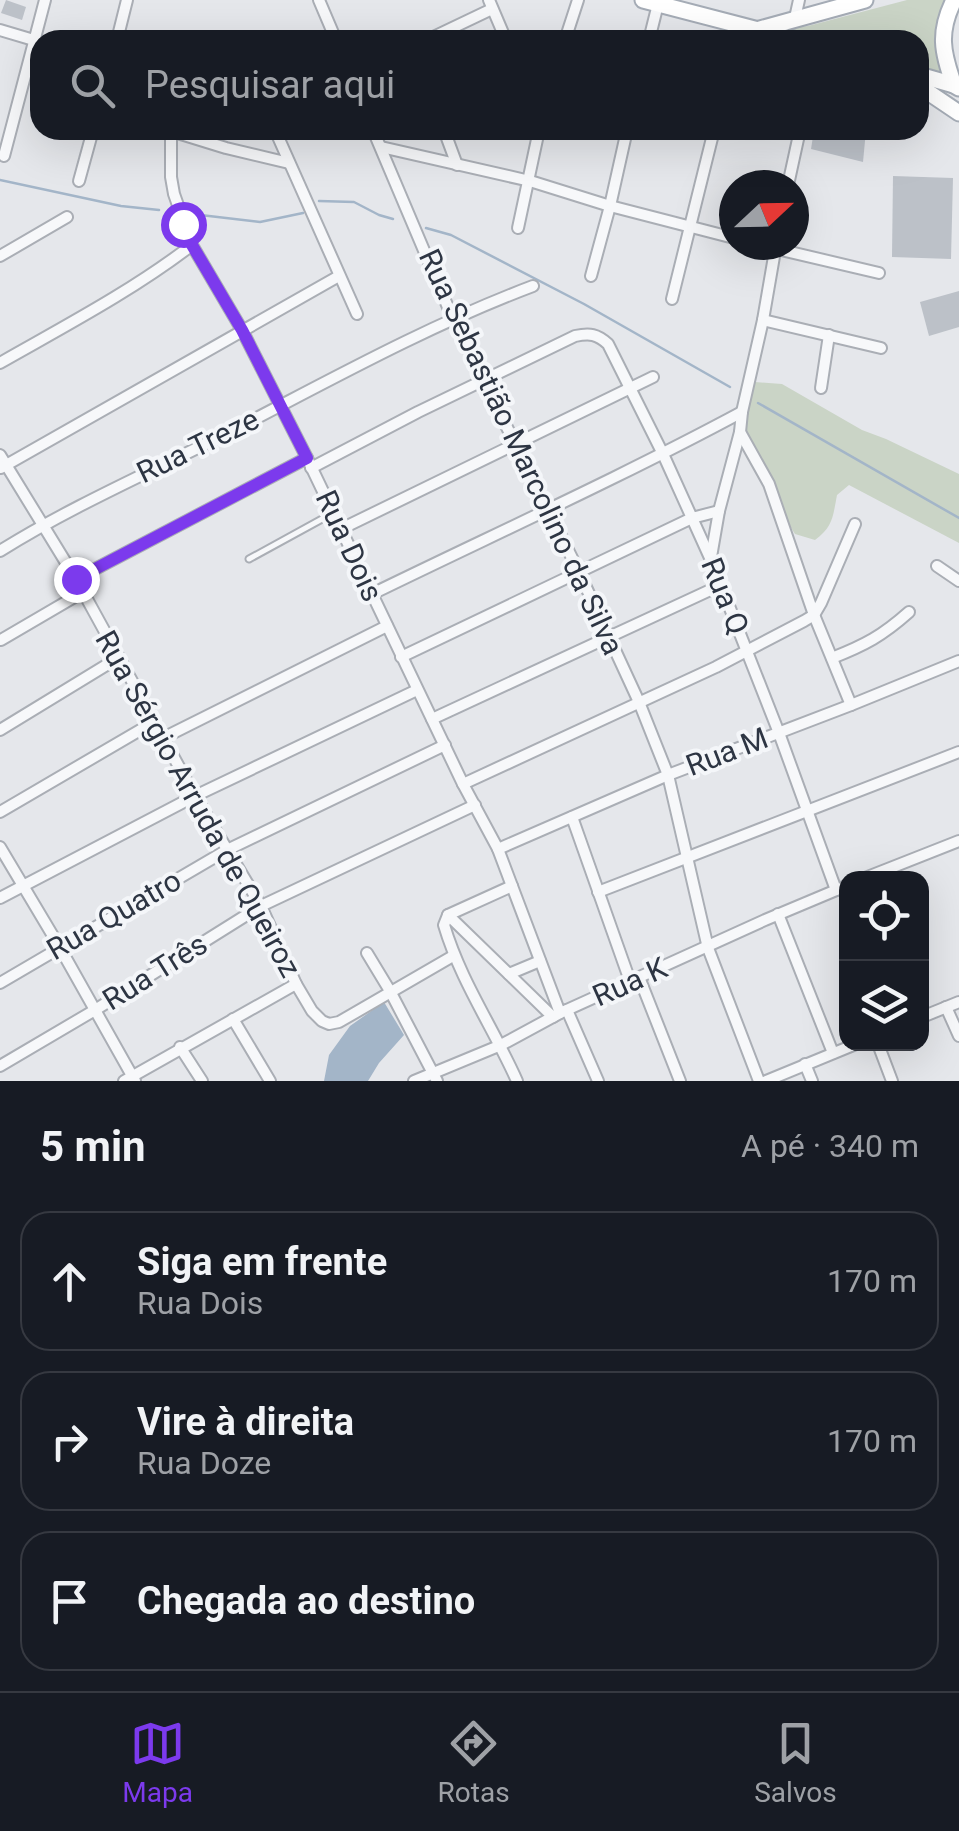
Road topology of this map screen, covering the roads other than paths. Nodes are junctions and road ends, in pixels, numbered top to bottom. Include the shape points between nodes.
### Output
1 (45, 0) edge
2 (127, 0) edge
3 (319, 0) edge
4 (578, 0) edge
5 (799, 0) edge
6 (865, 0) edge
7 (954, 0) edge
8 (651, 2) edge
9 (491, 5) edge
10 (795, 18) junction
11 (760, 29) junction
12 (0, 30) edge
13 (39, 30) edge
14 (119, 30) edge
15 (332, 30) edge
16 (445, 30) edge
17 (502, 30) edge
18 (568, 30) edge
19 (650, 30) edge
20 (733, 30) edge
21 (753, 30) edge
22 (763, 30) edge
23 (30, 39) edge
24 (30, 65) edge
25 (929, 78) edge
26 (956, 86) edge
27 (929, 93) edge
28 (959, 113) edge
29 (90, 140) edge
30 (172, 140) edge
31 (201, 140) edge
32 (279, 140) edge
33 (378, 140) edge
34 (448, 140) edge
35 (537, 140) edge
36 (625, 140) edge
37 (712, 140) edge
38 (798, 140) edge
39 (380, 147) junction
40 (4, 156) dead end
41 (289, 163) junction
42 (457, 165) junction
43 (791, 170) edge
44 (79, 181) dead end
45 (530, 181) junction
46 (610, 206) junction
47 (67, 217) dead end
48 (690, 227) junction
49 (518, 228) dead end
50 (719, 234) edge
51 (192, 245) junction
52 (0, 256) edge
53 (809, 256) edge
54 (773, 260) edge
55 (879, 273) dead end
56 (339, 276) junction
57 (591, 276) dead end
58 (533, 286) dead end
59 (672, 299) dead end
60 (357, 314) dead end
61 (453, 320) junction
62 (763, 320) junction
63 (242, 330) junction
64 (830, 335) junction
65 (881, 348) dead end
66 (0, 363) edge
67 (653, 377) dead end
68 (484, 382) junction
69 (630, 388) junction
70 (821, 388) dead end
71 (280, 404) junction
72 (742, 412) junction
73 (740, 432) junction
74 (515, 443) junction
75 (663, 454) junction
76 (2, 463) edge
77 (309, 463) junction
78 (547, 508) junction
79 (719, 511) junction
80 (333, 513) junction
81 (692, 518) junction
82 (855, 524) dead end
83 (42, 525) junction
84 (341, 529) junction
85 (0, 551) edge
86 (249, 559) dead end
87 (711, 560) junction
88 (937, 566) dead end
89 (580, 572) junction
90 (76, 579) junction
91 (959, 581) edge
92 (719, 586) junction
93 (83, 592) junction
94 (372, 594) junction
95 (909, 612) dead end
96 (814, 615) junction
97 (387, 626) junction
98 (609, 638) junction
99 (1, 640) edge
100 (747, 649) junction
101 (401, 657) junction
102 (118, 658) junction
103 (832, 658) junction
104 (959, 661) edge
105 (418, 690) junction
106 (639, 702) junction
107 (852, 705) junction
108 (432, 720) junction
109 (154, 722) junction
110 (0, 730) edge
111 (779, 733) junction
112 (163, 738) junction
113 (445, 745) junction
114 (959, 752) edge
115 (668, 775) junction
116 (463, 784) junction
117 (195, 796) junction
118 (476, 805) junction
119 (808, 811) junction
120 (0, 812) edge
121 (572, 817) junction
122 (959, 841) edge
123 (0, 847) edge
124 (498, 849) junction
125 (227, 850) junction
126 (686, 860) junction
127 (883, 871) edge
128 (839, 883) edge
129 (22, 885) junction
130 (512, 886) junction
131 (839, 889) edge
132 (598, 892) junction
133 (0, 898) edge
134 (261, 906) junction
135 (448, 914) junction
136 (778, 914) junction
137 (59, 946) junction
138 (708, 948) junction
139 (367, 953) dead end
140 (454, 956) junction
141 (540, 960) junction
142 (509, 974) junction
143 (635, 979) junction
144 (0, 983) edge
145 (296, 984) junction
146 (390, 991) junction
147 (959, 1002) edge
148 (946, 1007) junction
149 (96, 1010) junction
150 (560, 1013) junction
151 (929, 1015) edge
152 (233, 1019) junction
153 (959, 1036) edge
154 (501, 1045) junction
155 (180, 1047) junction
156 (839, 1050) edge
157 (881, 1051) edge
158 (832, 1053) junction
159 (805, 1064) junction
160 (0, 1066) edge
161 (435, 1077) edge
162 (130, 1079) edge
163 (202, 1081) edge
164 (270, 1081) edge
165 (414, 1081) edge
166 (518, 1081) edge
167 (598, 1081) edge
168 (680, 1081) edge
169 (762, 1081) edge
170 (812, 1081) edge
171 (892, 1081) edge

1 - 13 street
2 - 14 street
3 - 15 street
4 - 18 street
5 - 10 street
6 - 10 main road
7 - 26 main road via 943,42
8 - 19 street
8 - 20 main road
9 - 16 street
9 - 17 street
10 - 11 main road
11 - 21 main road
11 - 22 main road
12 - 23 street
24 - 40 street
25 - 26 main road
27 - 28 main road
29 - 44 street
30 - 51 street, Rua Dois via 174,194
31 - 41 street
32 - 41 street
33 - 39 street, Rua Sebastião Marcolino da Silva
34 - 42 street
35 - 45 street
36 - 46 street
37 - 48 street
38 - 43 street
39 - 42 street
39 - 61 street, Rua Sebastião Marcolino da Silva
41 - 56 street
42 - 45 street
45 - 46 street
45 - 49 street
46 - 48 street
46 - 57 street
47 - 52 street
48 - 50 street
48 - 59 street
51 - 63 street, Rua Dois
51 - 66 street
53 - 55 street
54 - 62 street
56 - 60 street
56 - 63 street
58 - 61 street, Rua Treze
61 - 68 street, Rua Sebastião Marcolino da Silva
61 - 71 street, Rua Treze
62 - 64 street
62 - 72 street
63 - 71 street, Rua Dois
63 - 76 street
64 - 65 street
64 - 70 street
67 - 69 street
68 - 69 street, Rua Q via 588,333 608,344
68 - 74 street, Rua Sebastião Marcolino da Silva
68 - 77 street
69 - 74 street
69 - 75 street, Rua Q
71 - 77 street, Rua Dois
71 - 83 street, Rua Treze
72 - 73 street
72 - 75 street
73 - 79 street
73 - 96 street via 770,484
74 - 78 street, Rua Sebastião Marcolino da Silva
74 - 84 street
75 - 78 street
75 - 81 street, Rua Q
76 - 83 street, Rua Sérgio Arruda de Queiroz
77 - 80 street, Rua Dois
77 - 90 street
78 - 89 street, Rua Sebastião Marcolino da Silva
78 - 94 street
79 - 81 street
79 - 87 street
80 - 84 street, Rua Dois
80 - 86 lane
81 - 87 street, Rua Q
81 - 89 street
82 - 96 street
83 - 85 street, Rua Treze
83 - 90 street, Rua Sérgio Arruda de Queiroz
84 - 94 street, Rua Dois
87 - 92 street, Rua Q
88 - 91 street
89 - 98 street, Rua Sebastião Marcolino da Silva
89 - 101 street
90 - 93 street, Rua Sérgio Arruda de Queiroz
92 - 98 street
92 - 100 street, Rua Q
93 - 99 street
93 - 102 street, Rua Sérgio Arruda de Queiroz
94 - 97 street, Rua Dois
95 - 103 street via 886,633
96 - 100 street
96 - 103 street
97 - 101 street, Rua Dois
97 - 112 street
98 - 106 street, Rua Sebastião Marcolino da Silva
98 - 108 street
100 - 106 street
100 - 111 street, Rua Q
101 - 105 street, Rua Dois
102 - 109 street, Rua Sérgio Arruda de Queiroz
102 - 110 street
103 - 107 street
104 - 107 street, Rua M
105 - 108 street, Rua Dois
105 - 117 street
106 - 115 street, Rua Sebastião Marcolino da Silva
106 - 116 street
107 - 111 street, Rua M
108 - 113 street, Rua Dois
109 - 112 street, Rua Sérgio Arruda de Queiroz
109 - 120 street
111 - 115 street, Rua M
111 - 119 street, Rua Q
112 - 117 street, Rua Sérgio Arruda de Queiroz
113 - 116 street, Rua Dois
113 - 125 street, Rua Quatro
114 - 119 street
115 - 121 street, Rua M
115 - 126 street, Rua Sebastião Marcolino da Silva
116 - 118 street, Rua Dois
117 - 125 street, Rua Sérgio Arruda de Queiroz
117 - 129 street
118 - 124 street, Rua Dois
118 - 134 street, Rua Três
119 - 126 street
119 - 128 street, Rua Q
121 - 124 street, Rua M
121 - 132 street
122 - 127 street
123 - 129 street
124 - 130 street, Rua Dois
125 - 134 street, Rua Sérgio Arruda de Queiroz
125 - 137 street, Rua Quatro
126 - 132 street
126 - 138 street, Rua Sebastião Marcolino da Silva
129 - 133 street
129 - 137 street
130 - 135 street
130 - 141 street, Rua Dois
131 - 136 street, Rua K
132 - 143 street
134 - 145 street, Rua Sérgio Arruda de Queiroz
134 - 149 street, Rua Três
135 - 140 street via 444,925
135 - 142 street
136 - 138 street, Rua K
136 - 158 street
137 - 144 street, Rua Quatro
137 - 149 street
138 - 143 street, Rua K
138 - 169 street, Rua Sebastião Marcolino da Silva
139 - 146 street
140 - 146 street, Rua Sérgio Arruda de Queiroz
140 - 154 street
141 - 142 street
141 - 150 street, Rua Dois
142 - 150 street
143 - 150 street, Rua K
143 - 168 street
145 - 146 street, Rua Sérgio Arruda de Queiroz via 329,1024
145 - 152 street
146 - 161 street
147 - 148 street
148 - 151 street
148 - 153 street
149 - 160 street, Rua Três
149 - 162 street
150 - 154 street, Rua K
150 - 167 street, Rua Dois
152 - 155 street
152 - 164 street
154 - 161 street, Rua K
154 - 166 street
155 - 162 street
155 - 163 street
156 - 158 street
157 - 171 street
158 - 159 street
159 - 169 street
159 - 170 street
161 - 165 street, Rua K

